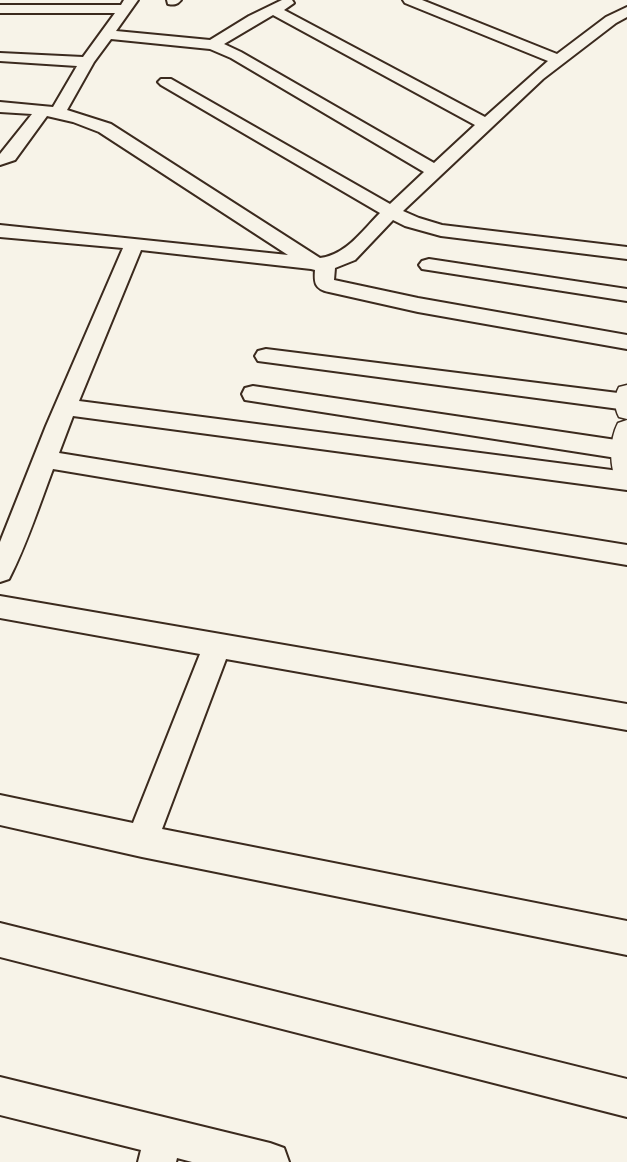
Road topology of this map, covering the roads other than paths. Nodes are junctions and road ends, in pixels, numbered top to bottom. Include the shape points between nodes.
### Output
1 (3, 0) edge
2 (292, 0) edge
3 (410, 0) edge
4 (61, 4) edge
5 (129, 4) edge
6 (0, 5) edge
7 (0, 9) edge
8 (273, 10) junction
9 (627, 11) edge
10 (107, 34) junction
11 (213, 45) junction
12 (0, 57) edge
13 (558, 60) junction
14 (87, 62) junction
15 (166, 82) dead end
16 (0, 106) edge
17 (51, 111) junction
18 (486, 124) junction
19 (0, 160) edge
20 (436, 171) junction
21 (391, 212) junction
22 (0, 231) edge
23 (134, 244) junction
24 (627, 253) edge
25 (321, 263) junction
26 (429, 265) dead end
27 (627, 295) edge
28 (627, 342) edge
29 (266, 356) dead end
30 (627, 393) edge
31 (253, 394) dead end
32 (626, 402) edge
33 (65, 407) junction
34 (627, 411) edge
35 (625, 440) edge
36 (44, 459) junction
37 (627, 480) edge
38 (627, 555) edge
39 (0, 571) edge
40 (0, 607) edge
41 (217, 646) junction
42 (627, 717) edge
43 (0, 810) edge
44 (142, 841) junction
45 (627, 938) edge
46 (0, 940) edge
47 (0, 1096) edge
48 (627, 1098) edge
49 (160, 1149) edge
50 (270, 1162) edge

1 - 6 street
2 - 8 street
3 - 13 street
4 - 5 street
4 - 7 street
5 - 10 street
8 - 11 street
8 - 18 street
9 - 13 street
10 - 11 street
10 - 14 street
11 - 20 street via 236,55
12 - 14 street
13 - 18 street
14 - 17 street
15 - 21 street
16 - 17 street
17 - 19 street via 9,156
17 - 25 street via 81,117 105,128
18 - 20 street
20 - 21 street
21 - 24 street via 441,230
21 - 25 street via 348,256 335,262
22 - 23 street
23 - 25 street
23 - 33 street
25 - 28 street via 324,283 329,286 437,309
26 - 27 street
29 - 32 street
30 - 32 street
31 - 35 street
32 - 34 street
33 - 36 street
33 - 37 street
35 - 37 street
36 - 38 street
36 - 39 street
40 - 41 street
41 - 42 street
41 - 44 street
43 - 44 street
44 - 45 street
46 - 48 street
47 - 49 street
49 - 50 street

